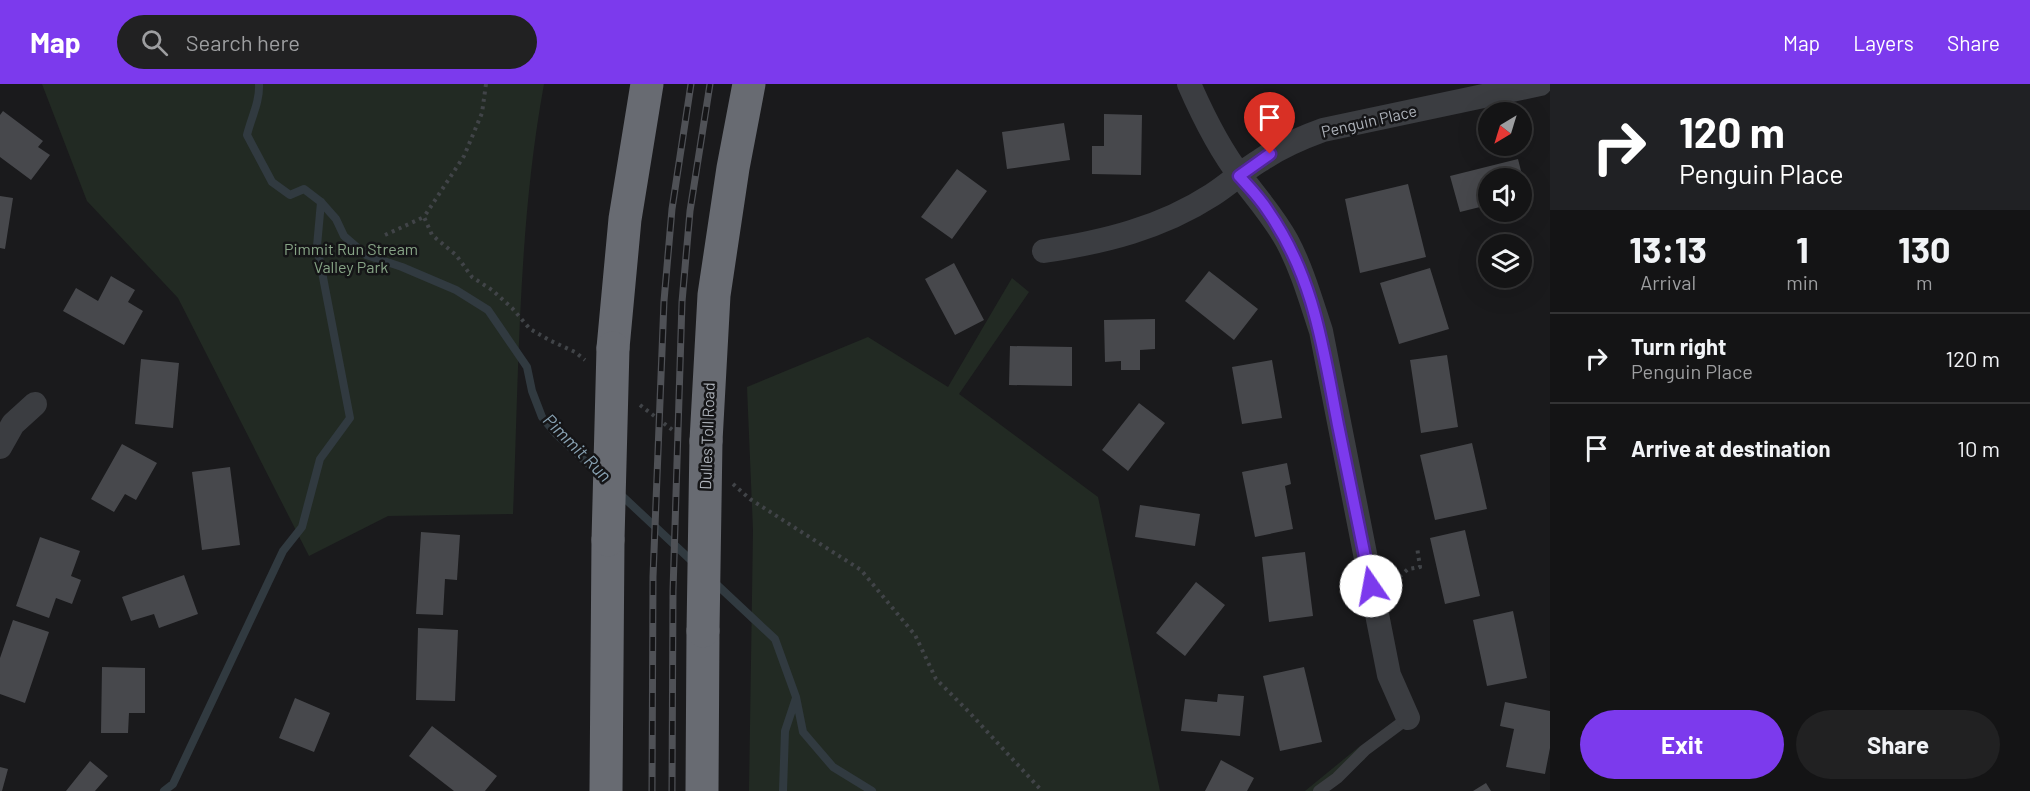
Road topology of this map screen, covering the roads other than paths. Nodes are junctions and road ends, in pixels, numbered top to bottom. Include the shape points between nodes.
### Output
1 (647, 84) edge
2 (748, 84) edge
3 (1189, 84) edge
4 (1540, 84) edge
5 (1239, 176) junction
6 (1044, 250) dead end
7 (35, 404) dead end
8 (0, 447) edge
9 (1408, 718) joint
10 (606, 791) edge
11 (702, 791) edge
12 (1319, 791) edge

1 - 10 highway, bridge via 626,219 613,348
2 - 11 highway, Dulles Toll Road, bridge via 714,295 706,441
3 - 5 street
4 - 5 street, Penguin Place via 1323,130 1298,139
5 - 6 street, Penguin Place via 1211,196 1139,230 1084,245
5 - 9 street via 1268,210 1287,241 1311,299 1321,332 1389,675
7 - 8 street via 13,424
9 - 12 lane

